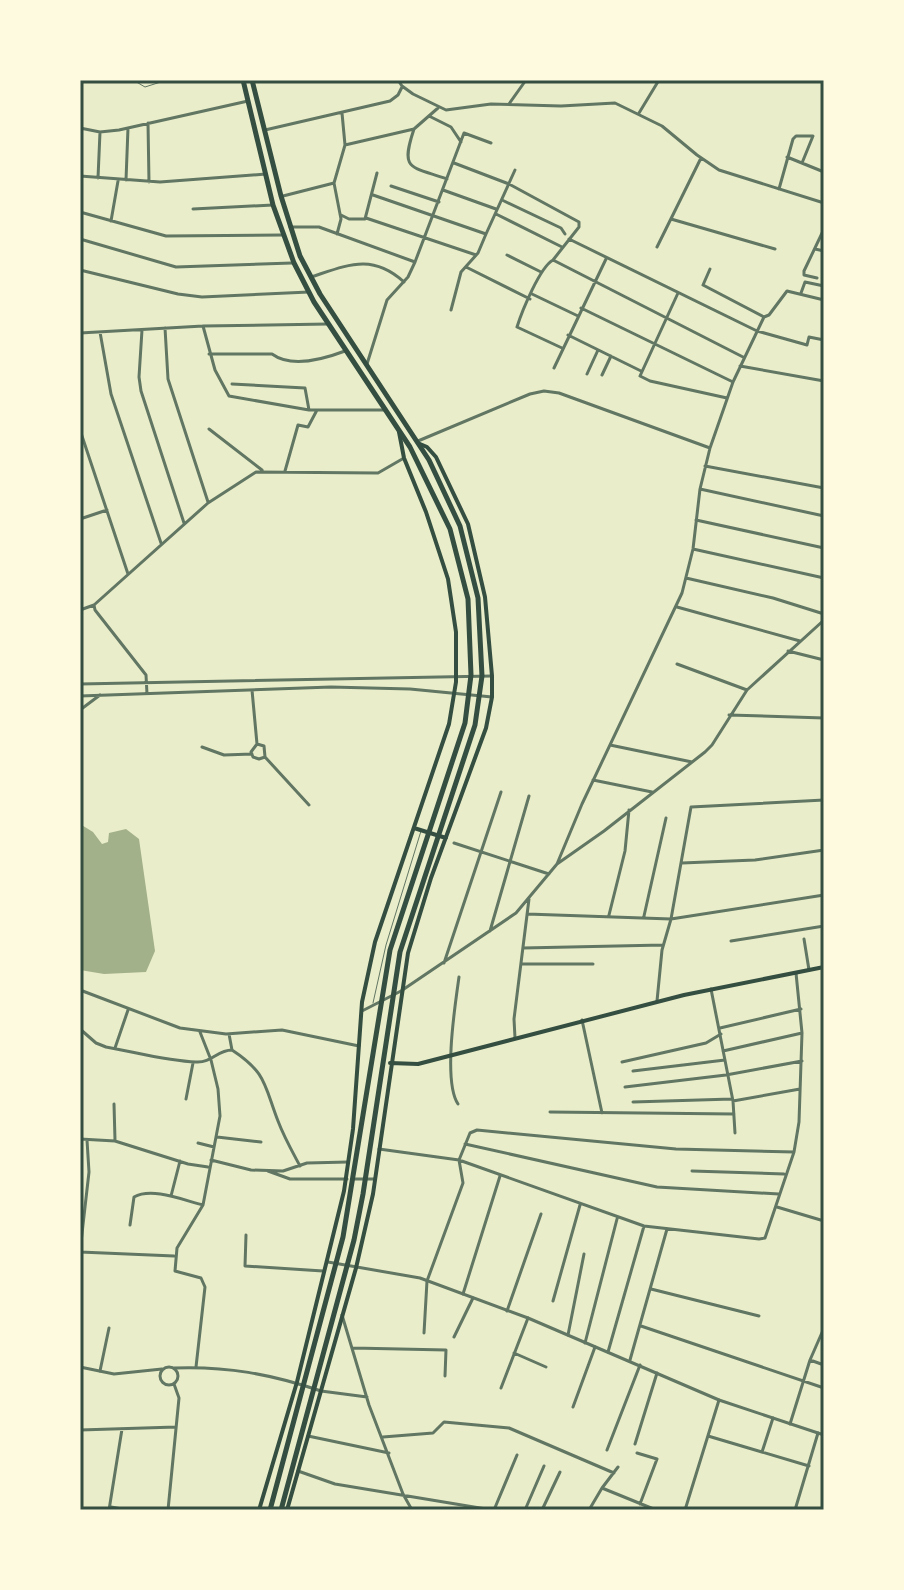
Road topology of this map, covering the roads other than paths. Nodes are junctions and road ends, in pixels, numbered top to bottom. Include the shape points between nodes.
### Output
1 (133, 80) edge
2 (167, 80) edge
3 (243, 80) edge
4 (252, 80) edge
5 (398, 80) edge
6 (526, 80) edge
7 (659, 80) edge
8 (402, 86) junction
9 (248, 101) junction
10 (509, 104) junction
11 (438, 108) junction
12 (342, 112) junction
13 (639, 113) junction
14 (429, 116) junction
15 (148, 123) junction
16 (80, 128) edge
17 (128, 128) junction
18 (414, 129) junction
19 (265, 130) junction
20 (100, 132) junction
21 (461, 142) junction
22 (491, 143) dead end
23 (345, 145) junction
24 (787, 157) junction
25 (701, 158) junction
26 (454, 163) junction
27 (802, 163) junction
28 (515, 170) dead end
29 (824, 172) edge
30 (377, 173) dead end
31 (266, 174) junction
32 (80, 176) edge
33 (98, 178) junction
34 (447, 179) junction
35 (118, 180) junction
36 (126, 181) junction
37 (149, 182) junction
38 (334, 183) junction
39 (509, 184) junction
40 (391, 186) dead end
41 (779, 189) junction
42 (443, 190) junction
43 (373, 195) junction
44 (281, 196) junction
45 (502, 200) junction
46 (439, 202) junction
47 (824, 203) edge
48 (273, 205) junction
49 (193, 209) dead end
50 (80, 212) edge
51 (496, 212) junction
52 (341, 215) junction
53 (434, 215) junction
54 (366, 218) junction
55 (671, 219) junction
56 (111, 221) junction
57 (290, 227) junction
58 (824, 229) edge
59 (337, 234) junction
60 (486, 234) junction
61 (565, 234) dead end
62 (283, 235) junction
63 (425, 237) junction
64 (80, 239) edge
65 (569, 239) junction
66 (562, 247) junction
67 (657, 247) dead end
68 (775, 249) dead end
69 (815, 249) junction
70 (824, 251) edge
71 (476, 255) junction
72 (507, 255) dead end
73 (606, 258) junction
74 (553, 260) junction
75 (415, 262) junction
76 (294, 263) junction
77 (466, 267) junction
78 (710, 269) dead end
79 (80, 270) edge
80 (541, 272) junction
81 (311, 277) junction
82 (817, 278) dead end
83 (404, 282) junction
84 (594, 282) junction
85 (824, 286) edge
86 (309, 292) junction
87 (678, 293) junction
88 (801, 293) junction
89 (531, 296) junction
90 (581, 308) junction
91 (451, 310) dead end
92 (824, 312) edge
93 (578, 316) junction
94 (764, 317) junction
95 (667, 319) junction
96 (328, 324) junction
97 (203, 326) junction
98 (165, 328) junction
99 (142, 330) junction
100 (757, 331) junction
101 (100, 332) junction
102 (80, 333) edge
103 (568, 335) junction
104 (824, 340) edge
105 (654, 345) junction
106 (562, 348) junction
107 (598, 350) junction
108 (347, 351) junction
109 (209, 354) junction
110 (611, 356) junction
111 (743, 357) junction
112 (367, 364) junction
113 (740, 366) junction
114 (554, 368) dead end
115 (641, 371) junction
116 (587, 374) dead end
117 (602, 375) dead end
118 (824, 381) edge
119 (733, 382) junction
120 (232, 384) dead end
121 (727, 398) junction
122 (309, 410) junction
123 (317, 410) junction
124 (387, 410) junction
125 (209, 429) dead end
126 (399, 429) junction
127 (80, 430) edge
128 (419, 442) junction
129 (710, 448) junction
130 (404, 458) junction
131 (705, 466) junction
132 (262, 470) junction
133 (285, 471) junction
134 (824, 488) edge
135 (700, 489) junction
136 (208, 503) junction
137 (107, 510) junction
138 (824, 516) edge
139 (80, 519) edge
140 (696, 520) junction
141 (185, 523) junction
142 (161, 543) junction
143 (824, 548) edge
144 (693, 549) junction
145 (128, 574) junction
146 (686, 578) junction
147 (824, 578) edge
148 (94, 605) junction
149 (677, 607) junction
150 (80, 610) edge
151 (824, 614) edge
152 (824, 620) edge
153 (800, 641) junction
154 (788, 651) junction
155 (824, 660) edge
156 (677, 664) dead end
157 (456, 675) junction
158 (492, 676) junction
159 (146, 683) junction
160 (80, 684) edge
161 (88, 684) junction
162 (252, 690) junction
163 (747, 690) junction
164 (147, 694) junction
165 (454, 694) junction
166 (100, 695) junction
167 (80, 696) edge
168 (89, 696) junction
169 (492, 697) junction
170 (80, 710) edge
171 (729, 715) junction
172 (824, 718) edge
173 (257, 744) junction
174 (610, 745) junction
175 (202, 747) dead end
176 (252, 754) junction
177 (265, 757) junction
178 (692, 762) junction
179 (593, 780) junction
180 (501, 792) dead end
181 (653, 792) junction
182 (529, 796) dead end
183 (824, 800) edge
184 (309, 805) dead end
185 (629, 810) junction
186 (666, 818) dead end
187 (414, 828) junction
188 (421, 830) junction
189 (446, 838) junction
190 (454, 843) dead end
191 (481, 850) junction
192 (824, 850) edge
193 (512, 860) junction
194 (682, 863) junction
195 (557, 864) junction
196 (549, 874) junction
197 (824, 895) edge
198 (530, 897) junction
199 (527, 914) junction
200 (609, 915) junction
201 (643, 917) junction
202 (671, 919) junction
203 (824, 926) edge
204 (490, 931) junction
205 (804, 939) dead end
206 (731, 941) dead end
207 (663, 945) junction
208 (523, 948) junction
209 (444, 963) junction
210 (521, 964) junction
211 (593, 964) dead end
212 (824, 967) edge
213 (809, 970) junction
214 (796, 973) junction
215 (459, 977) dead end
216 (711, 989) junction
217 (80, 990) edge
218 (401, 991) junction
219 (657, 1001) junction
220 (372, 1005) junction
221 (801, 1009) junction
222 (128, 1010) junction
223 (361, 1011) junction
224 (582, 1020) junction
225 (81, 1028) edge
226 (720, 1028) junction
227 (200, 1032) junction
228 (802, 1033) junction
229 (229, 1034) junction
230 (721, 1034) junction
231 (515, 1038) junction
232 (359, 1046) junction
233 (115, 1048) junction
234 (232, 1050) junction
235 (723, 1051) junction
236 (451, 1057) junction
237 (211, 1060) junction
238 (725, 1060) junction
239 (802, 1061) junction
240 (193, 1062) junction
241 (622, 1062) dead end
242 (390, 1063) junction
243 (633, 1071) dead end
244 (726, 1075) junction
245 (625, 1087) dead end
246 (802, 1088) junction
247 (186, 1099) dead end
248 (733, 1100) junction
249 (633, 1102) dead end
250 (114, 1104) dead end
251 (458, 1104) dead end
252 (550, 1112) dead end
253 (602, 1113) junction
254 (734, 1114) junction
255 (735, 1133) dead end
256 (216, 1137) junction
257 (80, 1139) edge
258 (87, 1140) junction
259 (115, 1141) junction
260 (261, 1142) dead end
261 (198, 1143) dead end
262 (465, 1144) junction
263 (214, 1147) junction
264 (379, 1149) junction
265 (794, 1152) junction
266 (211, 1160) junction
267 (459, 1160) junction
268 (180, 1161) junction
269 (349, 1162) junction
270 (300, 1166) junction
271 (209, 1167) junction
272 (268, 1171) junction
273 (692, 1171) dead end
274 (786, 1174) junction
275 (500, 1176) junction
276 (346, 1179) junction
277 (375, 1179) junction
278 (779, 1194) junction
279 (171, 1197) junction
280 (203, 1205) junction
281 (580, 1205) junction
282 (777, 1207) junction
283 (541, 1214) dead end
284 (617, 1218) junction
285 (824, 1221) edge
286 (130, 1225) dead end
287 (644, 1226) junction
288 (667, 1229) junction
289 (246, 1235) dead end
290 (80, 1251) edge
291 (584, 1254) dead end
292 (174, 1256) junction
293 (328, 1262) junction
294 (356, 1268) junction
295 (326, 1271) junction
296 (427, 1281) junction
297 (651, 1289) junction
298 (463, 1294) junction
299 (473, 1298) junction
300 (553, 1301) dead end
301 (507, 1311) junction
302 (342, 1315) junction
303 (759, 1316) dead end
304 (528, 1318) junction
305 (641, 1326) junction
306 (109, 1328) dead end
307 (824, 1328) edge
308 (424, 1333) dead end
309 (568, 1335) junction
310 (454, 1337) dead end
311 (822, 1340) edge
312 (585, 1343) junction
313 (595, 1347) junction
314 (353, 1348) junction
315 (608, 1352) junction
316 (514, 1353) junction
317 (630, 1360) junction
318 (810, 1360) junction
319 (640, 1365) junction
320 (824, 1365) edge
321 (80, 1367) edge
322 (196, 1367) junction
323 (546, 1367) dead end
324 (174, 1368) junction
325 (162, 1369) junction
326 (100, 1371) junction
327 (657, 1373) junction
328 (445, 1376) dead end
329 (297, 1382) junction
330 (803, 1382) junction
331 (174, 1384) junction
332 (501, 1388) dead end
333 (824, 1388) edge
334 (321, 1391) junction
335 (367, 1397) junction
336 (719, 1400) junction
337 (573, 1407) dead end
338 (773, 1418) junction
339 (790, 1424) junction
340 (178, 1427) junction
341 (122, 1429) junction
342 (80, 1430) edge
343 (818, 1433) junction
344 (824, 1435) edge
345 (308, 1436) junction
346 (708, 1436) junction
347 (383, 1437) junction
348 (635, 1444) dead end
349 (607, 1450) dead end
350 (762, 1452) junction
351 (389, 1453) junction
352 (637, 1453) dead end
353 (517, 1455) dead end
354 (544, 1466) dead end
355 (809, 1466) junction
356 (618, 1467) dead end
357 (298, 1471) junction
358 (560, 1472) dead end
359 (614, 1473) junction
360 (602, 1488) junction
361 (403, 1494) junction
362 (640, 1504) junction
363 (110, 1508) edge
364 (127, 1510) edge
365 (168, 1510) edge
366 (259, 1510) edge
367 (270, 1510) edge
368 (284, 1510) edge
369 (412, 1510) edge
370 (493, 1510) edge
371 (525, 1510) edge
372 (542, 1510) edge
373 (589, 1510) edge
374 (656, 1510) edge
375 (685, 1510) edge
376 (795, 1510) edge

1 - 2 lane via 145,87
3 - 9 highway
4 - 19 highway
5 - 8 street
6 - 10 street
7 - 13 street
8 - 11 street
8 - 12 street via 390,101
9 - 15 street
9 - 31 highway
10 - 11 street
10 - 13 street via 608,102
11 - 14 street
12 - 19 street
12 - 23 street
13 - 25 street
14 - 18 street
14 - 21 street via 451,127
15 - 17 street
15 - 37 street
16 - 20 street
17 - 20 street
17 - 36 street
18 - 23 street
18 - 34 street via 408,163
19 - 44 highway
20 - 33 street
21 - 22 street via 464,133
21 - 26 street
23 - 38 street
24 - 27 street
24 - 27 street via 794,137 813,136
24 - 41 street
25 - 41 street via 719,170
25 - 55 street
26 - 34 street
26 - 39 street
27 - 29 street
28 - 39 street
30 - 43 street
31 - 37 street
31 - 48 highway
32 - 33 street
33 - 35 street
34 - 42 street
35 - 36 street
35 - 56 street
36 - 37 street
38 - 44 street
38 - 52 street
39 - 45 street
39 - 65 street via 578,220
40 - 46 street
41 - 47 street
42 - 46 street
42 - 51 street
43 - 53 street
43 - 54 street
44 - 57 highway
45 - 51 street
45 - 61 street
46 - 53 street
48 - 49 street
48 - 62 highway
50 - 56 street
51 - 60 street
51 - 66 street
52 - 54 street
52 - 59 street
53 - 60 street
53 - 63 street
54 - 63 street
55 - 67 street
55 - 68 street
56 - 62 street via 166,236
57 - 59 street via 314,226
57 - 81 highway
58 - 69 street
59 - 75 street
60 - 71 street
62 - 76 highway
63 - 71 street
63 - 75 street
64 - 76 street via 176,267
65 - 66 street
65 - 73 street
66 - 74 street
69 - 70 street
69 - 82 street via 804,275
71 - 77 street
72 - 80 street
73 - 84 street
73 - 87 street
74 - 80 street
74 - 84 street
75 - 83 street
76 - 86 highway
77 - 89 street
77 - 91 street
78 - 94 street via 703,285
79 - 86 street via 202,297
80 - 89 street
81 - 83 street via 372,263
81 - 112 highway
83 - 112 street via 387,300
84 - 90 street
84 - 95 street
85 - 88 street via 805,282
86 - 96 highway
87 - 95 street
87 - 100 street
88 - 92 street via 824,300
88 - 94 street via 787,291
89 - 93 street
89 - 106 street via 517,327
90 - 93 street
90 - 105 street
93 - 103 street
94 - 100 street
95 - 105 street
95 - 111 street
96 - 97 street
96 - 108 highway
97 - 98 street
97 - 109 street
98 - 99 street
98 - 136 street via 168,379
99 - 101 street
99 - 141 street via 141,391
100 - 104 street via 807,345 809,337
100 - 111 street
101 - 102 street
101 - 142 street via 111,394
103 - 106 street
103 - 107 street
105 - 115 street
105 - 119 street
106 - 114 street
107 - 110 street
107 - 116 street
108 - 109 street via 287,362 272,354
108 - 124 highway
109 - 122 street via 229,396
110 - 115 street
110 - 117 street
111 - 113 street
112 - 128 highway
113 - 118 street
113 - 119 street
115 - 121 street via 640,376 650,381
119 - 121 street
120 - 122 street via 305,388
121 - 129 street
122 - 123 street
123 - 124 street
123 - 133 street via 308,427 298,425
124 - 126 highway
125 - 132 street
126 - 130 main road
126 - 367 highway via 450,529 468,599 471,675 465,723 390,950 343,1237
127 - 137 street
128 - 129 street via 544,391
128 - 158 main road via 436,457 468,524 485,597
128 - 368 highway via 460,526 478,598 482,676 475,725 400,952 354,1240
129 - 131 street
130 - 133 street via 378,473
130 - 157 main road via 448,579
131 - 134 street
131 - 135 street
132 - 133 street
132 - 136 street
135 - 138 street
135 - 140 street
136 - 141 street
137 - 139 street
137 - 145 street
140 - 143 street
140 - 144 street
141 - 142 street
142 - 145 street
144 - 146 street
144 - 147 street
145 - 148 street
146 - 149 street
146 - 151 street
148 - 150 street
148 - 159 street via 146,675
149 - 153 street
149 - 174 street
152 - 153 street
153 - 154 street
154 - 155 street
154 - 163 street
156 - 163 street
157 - 158 street
157 - 159 street
157 - 165 main road
158 - 169 main road
159 - 161 street
159 - 164 street
160 - 161 street
161 - 168 street
162 - 164 street
162 - 165 street via 331,687
162 - 173 street
163 - 171 street
164 - 166 street
165 - 169 street
165 - 187 main road
166 - 168 street
166 - 170 street
167 - 168 street
169 - 189 main road
171 - 172 street
171 - 178 street via 712,745
173 - 176 street
173 - 177 street via 264,746
174 - 178 street
174 - 179 street
175 - 176 street via 224,755
176 - 177 street
177 - 184 street
178 - 181 street
179 - 181 street
179 - 195 street
180 - 191 street
181 - 185 street
182 - 193 street
183 - 194 street via 691,807
185 - 195 street
185 - 200 street
186 - 201 street
187 - 188 main road
187 - 223 main road via 375,942
188 - 189 main road
188 - 220 lane
189 - 218 main road via 416,921
190 - 191 street
191 - 193 street
191 - 209 street
192 - 194 street
193 - 196 street
193 - 204 street
194 - 202 street
195 - 196 street
196 - 198 street
197 - 202 street
198 - 199 street
198 - 204 street
199 - 200 street
199 - 208 street
200 - 201 street
201 - 202 street
202 - 207 street
203 - 206 street
204 - 209 street
205 - 213 street
207 - 208 street
207 - 219 street
208 - 210 street
209 - 218 street
210 - 211 street
210 - 231 street
212 - 213 main road
213 - 214 main road
214 - 216 main road
214 - 221 street
215 - 236 street
216 - 219 main road
216 - 226 street
217 - 222 street
218 - 220 street
218 - 242 main road
219 - 224 main road
220 - 223 street
221 - 226 street
221 - 228 street
222 - 227 street
222 - 233 street
223 - 232 main road
224 - 231 main road
224 - 253 street
225 - 233 street via 96,1043
226 - 230 street
227 - 229 street
227 - 237 street
228 - 235 street
228 - 239 street
229 - 232 street via 282,1030
229 - 234 street
230 - 235 street
230 - 241 street via 706,1043
231 - 236 main road
232 - 269 main road
233 - 240 street
234 - 237 street
234 - 270 street via 264,1079
235 - 238 street
236 - 242 main road
236 - 251 street
237 - 240 street
237 - 256 street via 220,1103
238 - 243 street
238 - 244 street
239 - 244 street
239 - 246 street
240 - 247 street
242 - 264 main road
244 - 245 street
244 - 248 street
246 - 248 street
246 - 265 street
248 - 249 street
248 - 254 street
250 - 259 street
252 - 253 street
253 - 254 street
254 - 255 street
256 - 260 street
256 - 263 street
257 - 258 street
258 - 259 street
258 - 290 street via 89,1172
259 - 268 street
261 - 263 street
262 - 265 street via 477,1130 676,1149
262 - 267 street
262 - 278 street via 657,1187
263 - 266 street
264 - 267 street
264 - 277 main road
265 - 274 street
266 - 271 street
266 - 272 street
267 - 275 street
267 - 296 street via 463,1183
268 - 271 street
268 - 279 street
269 - 270 street
269 - 276 main road
270 - 272 street
271 - 280 street
272 - 276 street via 290,1179
273 - 274 street
274 - 278 street
275 - 281 street
275 - 298 street
276 - 277 street
276 - 293 main road
277 - 294 main road
278 - 282 street
279 - 280 street
279 - 286 street via 135,1195
280 - 292 street
281 - 284 street
281 - 300 street
282 - 285 street
282 - 288 street via 768,1234 759,1239
283 - 301 street
284 - 287 street
284 - 312 street
287 - 288 street
287 - 315 street
288 - 297 street
289 - 295 street via 245,1266
290 - 292 street
291 - 309 street
292 - 322 street via 175,1271 201,1278 205,1287
293 - 294 street
293 - 295 main road
294 - 296 street
294 - 302 main road
295 - 329 main road
296 - 298 street
296 - 308 street
297 - 303 street
297 - 305 street
298 - 299 street
299 - 301 street
299 - 310 street
301 - 304 street
302 - 314 street
302 - 334 main road
304 - 309 street
304 - 316 street
305 - 317 street
305 - 330 street
306 - 326 street
307 - 311 street
309 - 312 street
311 - 318 street
312 - 313 street
313 - 315 street
313 - 337 street
314 - 328 street via 446,1350
314 - 335 street
315 - 317 street
316 - 323 street
316 - 332 street
317 - 319 street
318 - 320 street
318 - 330 street
319 - 327 street
319 - 349 street
321 - 326 street
322 - 324 street
322 - 329 street
324 - 325 street
324 - 331 street
325 - 326 street
325 - 331 street via 161,1382
327 - 336 street
327 - 348 street
329 - 334 street
329 - 366 main road
330 - 333 street
330 - 339 street
331 - 340 street
334 - 335 street
334 - 345 main road
335 - 347 street
336 - 338 street
336 - 346 street
338 - 339 street
338 - 350 street
339 - 343 street
340 - 341 street
340 - 365 street
341 - 342 street
341 - 363 street
343 - 344 street
343 - 355 street
345 - 351 street
345 - 357 main road
346 - 350 street
346 - 375 street
347 - 351 street
347 - 359 street via 433,1433 444,1422 501,1426
350 - 355 street
351 - 361 street
352 - 362 street via 657,1459
353 - 370 street
354 - 371 street
355 - 376 street
356 - 359 street
357 - 361 street via 335,1484
357 - 368 main road
358 - 372 street
359 - 360 street
360 - 362 street
360 - 373 street
361 - 369 street
361 - 370 street
362 - 374 street
363 - 364 street

